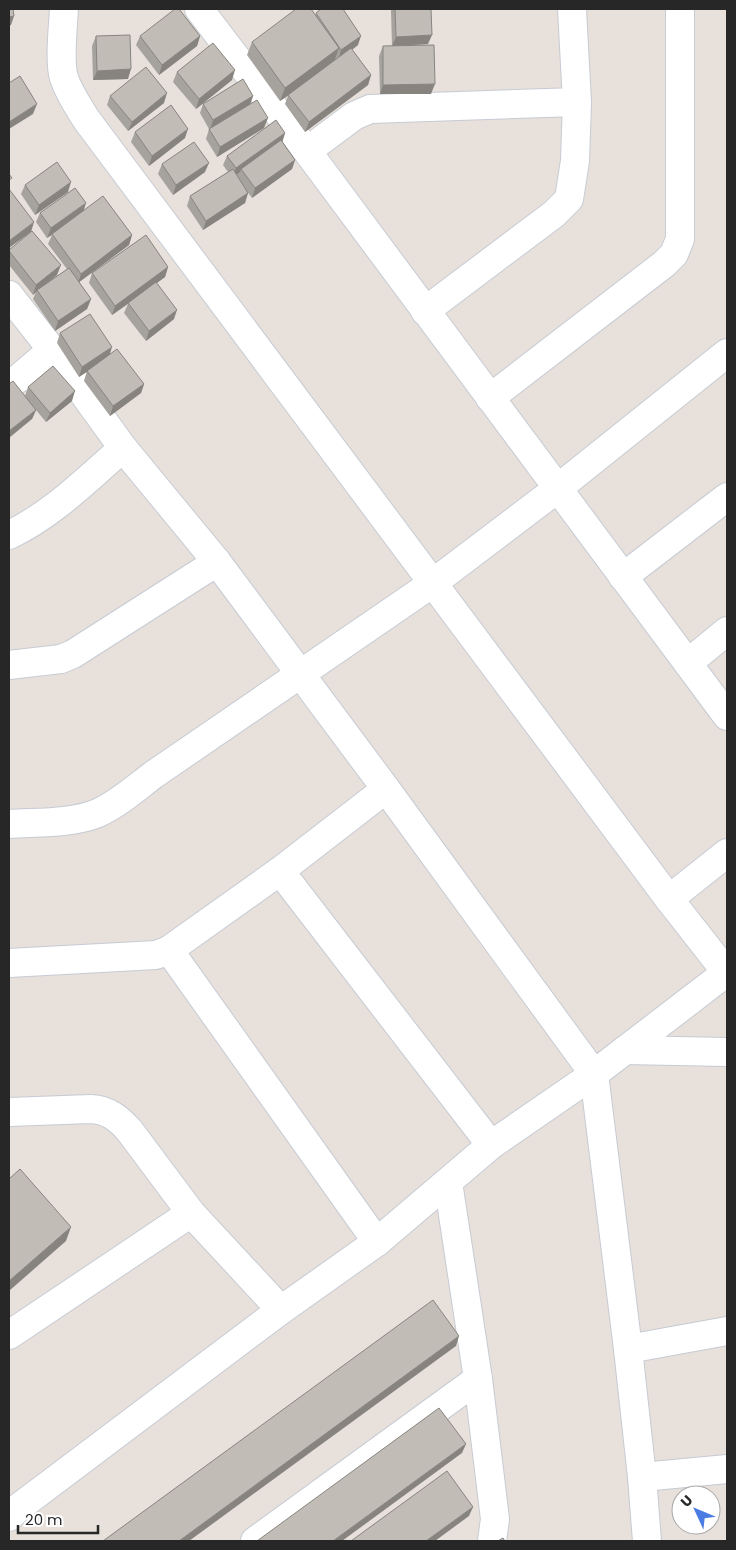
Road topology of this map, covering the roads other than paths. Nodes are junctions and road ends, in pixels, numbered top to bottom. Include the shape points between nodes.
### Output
1 (64, 9) edge
2 (199, 9) edge
3 (572, 9) edge
4 (680, 9) edge
5 (577, 102) junction
6 (307, 151) junction
7 (9, 295) edge
8 (425, 311) junction
9 (52, 350) junction
10 (727, 353) edge
11 (9, 384) edge
12 (490, 398) junction
13 (123, 448) junction
14 (558, 489) junction
15 (727, 497) edge
16 (9, 535) edge
17 (216, 562) junction
18 (624, 577) junction
19 (433, 583) junction
20 (727, 631) edge
21 (688, 663) junction
22 (9, 665) edge
23 (300, 675) junction
24 (727, 716) edge
25 (386, 789) junction
26 (9, 824) edge
27 (727, 853) edge
28 (280, 871) junction
29 (669, 899) junction
30 (169, 950) junction
31 (9, 963) edge
32 (727, 972) edge
33 (625, 1050) junction
34 (727, 1052) edge
35 (594, 1074) junction
36 (9, 1112) edge
37 (491, 1145) junction
38 (448, 1182) junction
39 (191, 1213) junction
40 (377, 1242) junction
41 (281, 1310) junction
42 (727, 1332) edge
43 (9, 1335) edge
44 (628, 1349) junction
45 (478, 1379) junction
46 (727, 1469) edge
47 (642, 1477) junction
48 (12, 1511) edge
49 (255, 1541) edge
50 (492, 1541) edge
51 (647, 1541) edge

1 - 19 street via 63,76 86,119
2 - 6 street
3 - 5 street
4 - 12 street via 680,239 674,254
5 - 6 street via 370,109 354,116
5 - 8 street via 575,160 569,198 554,214
6 - 8 street
7 - 9 street
8 - 12 street
9 - 11 street
9 - 13 street
10 - 14 street
12 - 14 street
13 - 16 street via 50,511
13 - 17 street
14 - 18 street
14 - 19 street
15 - 18 street
17 - 22 street via 73,654 60,659
17 - 23 street
18 - 21 street
19 - 23 street
19 - 29 street
20 - 21 street
21 - 24 street
23 - 25 street
23 - 26 street via 99,813 79,819
25 - 28 street
25 - 35 street
27 - 29 street
28 - 30 street
28 - 37 street
29 - 32 street
30 - 31 street via 156,955
30 - 40 street
32 - 33 street
33 - 34 street
33 - 35 street
35 - 37 street
35 - 44 street
36 - 39 street via 92,1109 110,1113 129,1130
37 - 38 street
38 - 40 street
38 - 45 street
39 - 41 street
39 - 43 street
40 - 41 street
41 - 48 street
42 - 44 street
44 - 47 street
45 - 49 street
45 - 50 street via 495,1519
46 - 47 street
47 - 51 street

